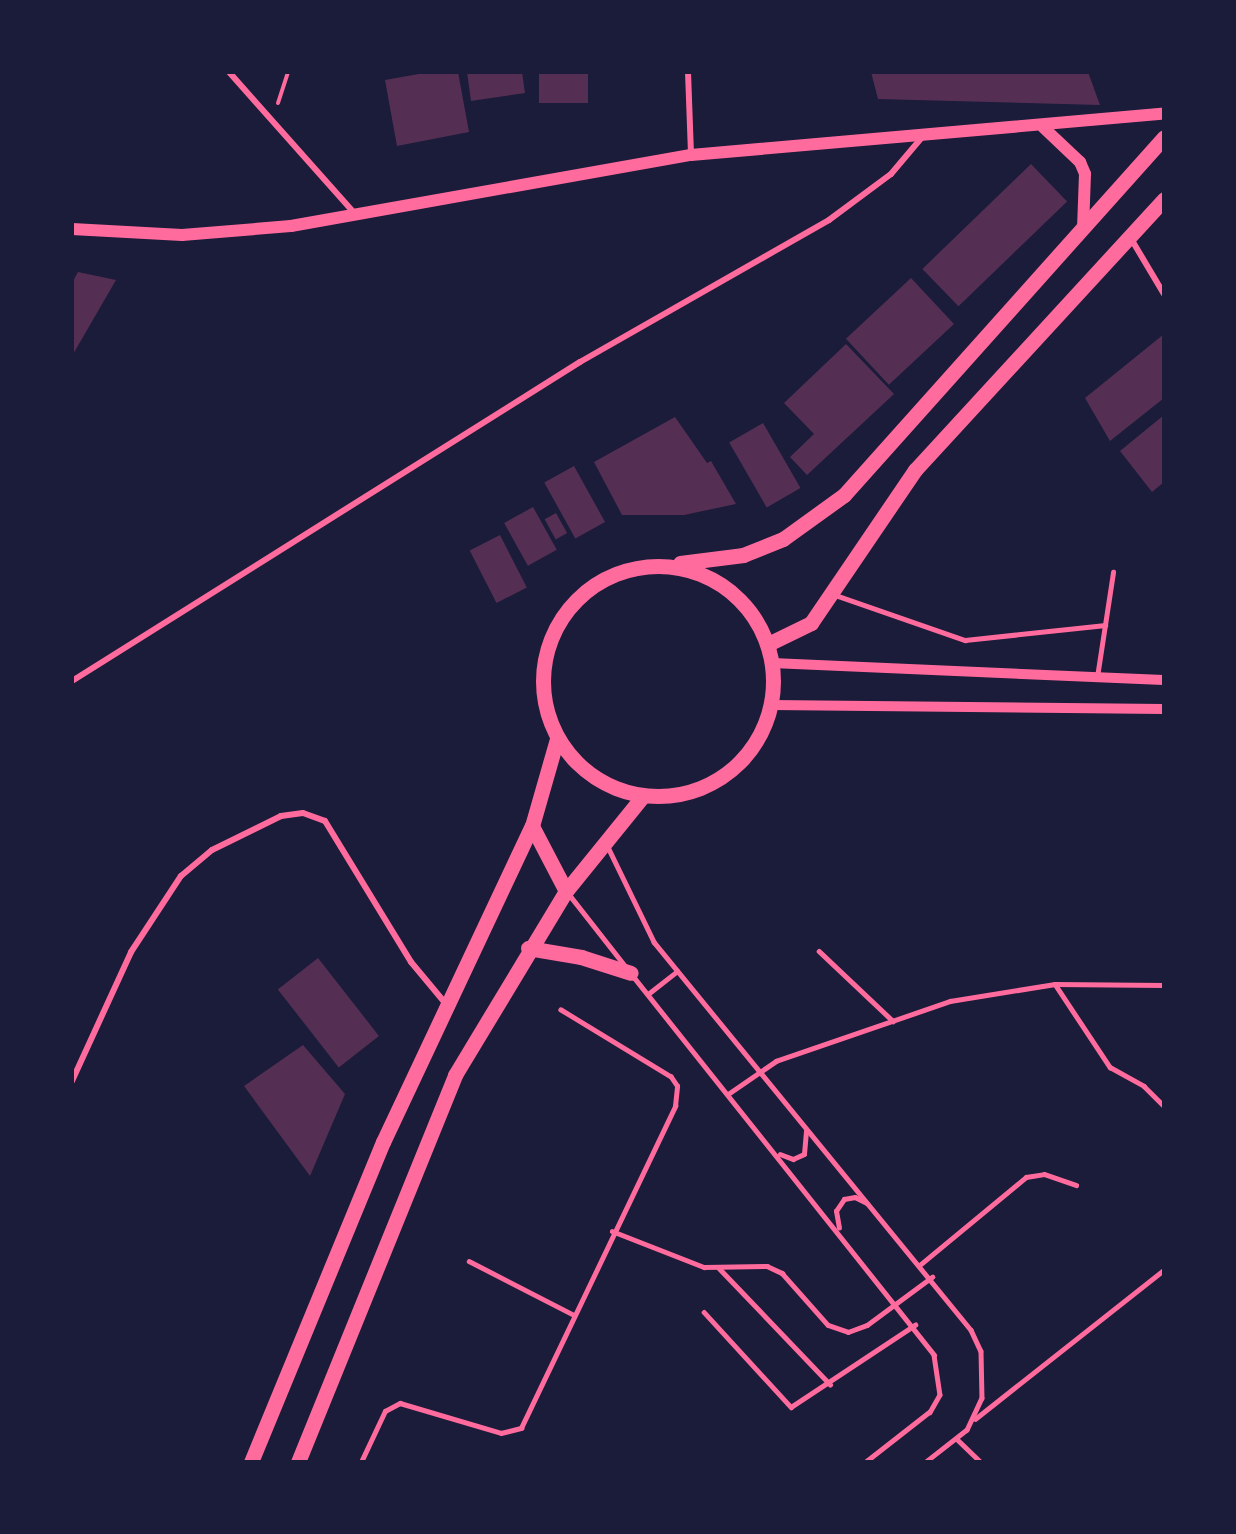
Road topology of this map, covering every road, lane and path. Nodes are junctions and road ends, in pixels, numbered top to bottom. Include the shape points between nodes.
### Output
1 (229, 72) edge
2 (288, 72) edge
3 (688, 72) edge
4 (286, 82) dead end
5 (1164, 114) edge
6 (1044, 128) junction
7 (925, 135) junction
8 (1164, 137) edge
9 (691, 155) junction
10 (1164, 199) edge
11 (357, 217) junction
12 (72, 229) edge
13 (1082, 233) junction
14 (1130, 237) junction
15 (1164, 294) edge
16 (665, 565) junction
17 (1113, 572) dead end
18 (832, 594) junction
19 (1105, 624) junction
20 (768, 644) junction
21 (772, 663) junction
22 (1097, 677) junction
23 (1164, 680) edge
24 (72, 681) edge
25 (771, 705) junction
26 (1164, 710) edge
27 (557, 739) junction
28 (643, 796) junction
29 (532, 826) junction
30 (607, 845) junction
31 (566, 891) junction
32 (528, 948) junction
33 (819, 951) dead end
34 (676, 971) junction
35 (631, 973) junction
36 (1055, 984) junction
37 (1164, 985) edge
38 (648, 994) junction
39 (446, 1004) junction
40 (561, 1010) dead end
41 (893, 1021) junction
42 (758, 1071) junction
43 (72, 1081) edge
44 (728, 1094) junction
45 (1164, 1106) edge
46 (805, 1128) junction
47 (777, 1153) junction
48 (1076, 1185) dead end
49 (872, 1206) junction
50 (839, 1230) junction
51 (612, 1231) junction
52 (469, 1261) dead end
53 (921, 1264) junction
54 (719, 1268) junction
55 (1164, 1270) edge
56 (932, 1277) junction
57 (898, 1303) junction
58 (704, 1312) dead end
59 (574, 1315) junction
60 (915, 1325) junction
61 (830, 1384) junction
62 (974, 1420) junction
63 (958, 1440) junction
64 (251, 1462) edge
65 (298, 1462) edge
66 (361, 1462) edge
67 (866, 1462) edge
68 (926, 1462) edge
69 (981, 1462) edge

1 - 11 street
2 - 4 path
3 - 9 street
5 - 6 main road
6 - 7 main road
6 - 13 main road via 1080,162 1085,174 1088,205
7 - 9 main road
7 - 24 street via 891,174 829,220 580,362
8 - 13 main road
9 - 11 main road
10 - 14 main road
11 - 12 main road via 182,235
13 - 16 main road via 844,495 815,519 743,555
14 - 15 street
14 - 18 main road via 915,470
16 - 20 main road via 709,578 739,598
16 - 27 main road via 605,578 559,620 546,648 542,679 545,710
17 - 19 lane
18 - 19 lane via 965,640
18 - 20 main road via 811,623
19 - 22 lane
20 - 21 main road
21 - 22 street
21 - 25 main road
22 - 23 street
25 - 26 street
25 - 28 main road via 746,756 725,775 690,791
27 - 28 main road via 593,777
27 - 29 main road
28 - 30 main road
29 - 31 main road
29 - 39 main road
30 - 31 main road
30 - 34 lane via 635,912
31 - 32 main road
31 - 35 lane
32 - 35 main road via 581,957
32 - 65 main road via 455,1075
33 - 41 lane
34 - 38 lane
34 - 42 lane
35 - 38 lane
36 - 37 lane
36 - 41 lane via 950,1001
36 - 45 lane via 1110,1067 1144,1086
38 - 44 lane
39 - 43 street via 411,962 325,821 303,813 281,816 212,850 181,876 130,952
39 - 64 main road
40 - 51 lane via 671,1077 677,1086 675,1106
41 - 42 lane
42 - 44 lane
42 - 46 lane
44 - 47 lane
46 - 47 lane via 809,1144 804,1154 793,1159
46 - 49 lane
47 - 50 lane
48 - 53 lane via 1044,1173 1026,1177
49 - 50 lane via 855,1197 844,1199 836,1211
49 - 53 lane
50 - 57 lane
51 - 54 lane via 689,1263
51 - 59 lane
52 - 59 lane
53 - 56 lane
54 - 57 lane via 751,1264 782,1273 837,1330 858,1330
54 - 61 lane
55 - 62 lane
56 - 57 lane
56 - 62 lane via 981,1352 982,1398
57 - 60 lane
58 - 61 lane via 783,1404 799,1406
59 - 66 lane via 515,1433 400,1403 385,1411
60 - 61 lane
60 - 67 lane via 934,1354 940,1395 922,1419
62 - 63 lane
63 - 68 lane
63 - 69 lane

